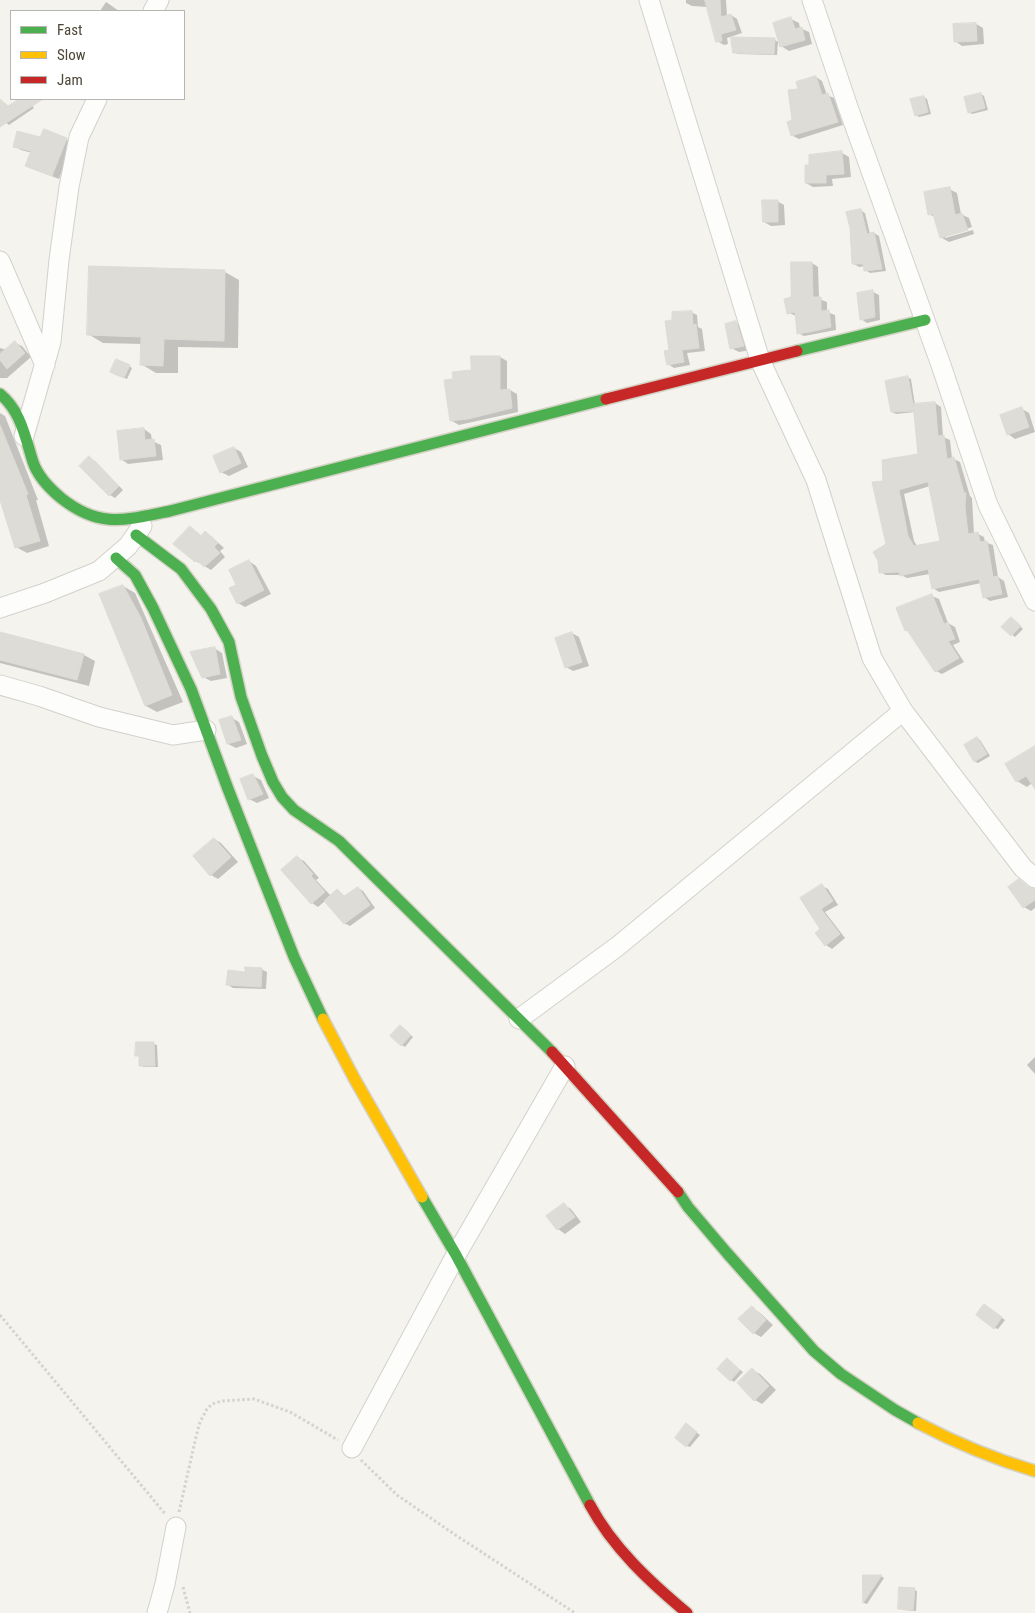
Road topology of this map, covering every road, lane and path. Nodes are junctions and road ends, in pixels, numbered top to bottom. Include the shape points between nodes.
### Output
1 (649, 0) edge
2 (812, 0) edge
3 (97, 100) edge
4 (0, 260) edge
5 (925, 320) junction
6 (760, 360) junction
7 (45, 365) junction
8 (0, 394) edge
9 (24, 436) junction
10 (151, 515) junction
11 (136, 535) junction
12 (116, 558) junction
13 (1035, 601) edge
14 (0, 608) edge
15 (0, 686) edge
16 (903, 711) junction
17 (206, 730) junction
18 (1035, 878) edge
19 (519, 1018) junction
20 (565, 1066) junction
21 (456, 1255) junction
22 (0, 1315) edge
23 (352, 1448) junction
24 (1035, 1472) edge
25 (176, 1527) junction
26 (158, 1613) edge
27 (575, 1613) edge
28 (687, 1613) edge

1 - 6 street
2 - 5 street
3 - 7 street via 79,137 69,187 51,342
4 - 7 street
5 - 6 street
5 - 13 street via 988,505
6 - 10 street
6 - 16 street via 816,480 872,658
7 - 9 street
8 - 9 street via 15,409
9 - 10 street via 37,472 46,484 87,515 103,520
10 - 11 street
11 - 12 street
11 - 19 street via 181,569 211,609 229,642 241,697 262,756 282,796 294,810 339,841
12 - 14 street via 99,571
12 - 17 street via 135,575 153,608 191,689
15 - 17 street via 99,717 173,735
16 - 18 street via 1023,868
16 - 19 street via 618,946
17 - 21 street via 302,975 354,1078
19 - 20 street
20 - 21 street
20 - 24 street via 814,1351 841,1374 895,1410 937,1433 998,1460
21 - 23 street
21 - 28 street via 594,1512 618,1548 654,1586
22 - 25 path
23 - 25 path via 290,1412 254,1399 222,1400 212,1404 200,1422
23 - 27 path via 362,1462 398,1494
25 - 26 street

